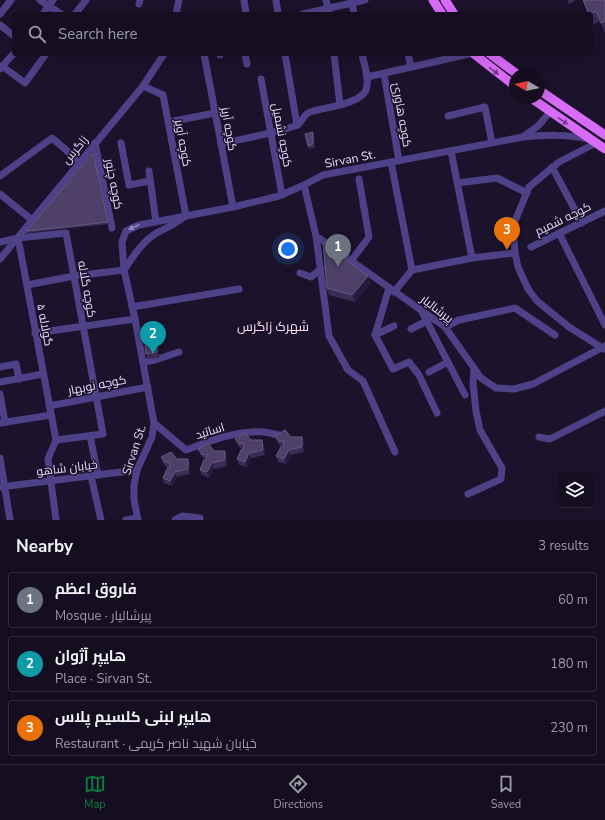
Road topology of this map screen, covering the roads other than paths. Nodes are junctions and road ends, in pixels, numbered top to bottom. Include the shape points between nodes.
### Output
1 (11, 0) edge
2 (40, 0) edge
3 (86, 0) edge
4 (179, 0) edge
5 (244, 0) edge
6 (276, 0) edge
7 (326, 0) edge
8 (365, 0) edge
9 (433, 0) edge
10 (445, 0) edge
11 (51, 3) edge
12 (352, 3) junction
13 (328, 11) edge
14 (44, 12) edge
15 (59, 12) edge
16 (77, 12) edge
17 (176, 12) edge
18 (246, 12) edge
19 (278, 12) edge
20 (354, 12) edge
21 (441, 12) edge
22 (453, 12) edge
23 (0, 14) edge
24 (0, 25) edge
25 (12, 34) edge
26 (12, 55) edge
27 (45, 56) edge
28 (163, 56) edge
29 (204, 56) edge
30 (245, 56) edge
31 (285, 56) edge
32 (334, 56) edge
33 (362, 56) edge
34 (408, 56) edge
35 (450, 56) edge
36 (477, 56) edge
37 (493, 56) edge
38 (247, 64) dead end
39 (411, 67) junction
40 (1, 68) edge
41 (509, 68) edge
42 (384, 74) junction
43 (367, 77) junction
44 (261, 79) dead end
45 (509, 81) edge
46 (143, 86) junction
47 (545, 94) edge
48 (539, 104) edge
49 (340, 105) junction
50 (550, 112) junction
51 (215, 113) junction
52 (448, 116) dead end
53 (169, 122) junction
54 (297, 125) junction
55 (270, 133) junction
56 (605, 135) edge
57 (523, 137) junction
58 (593, 141) junction
59 (121, 143) dead end
60 (492, 143) junction
61 (95, 144) junction
62 (220, 144) junction
63 (605, 149) edge
64 (451, 150) junction
65 (399, 160) junction
66 (80, 162) junction
67 (391, 162) junction
68 (552, 166) junction
69 (149, 171) dead end
70 (0, 176) edge
71 (359, 178) dead end
72 (150, 181) junction
73 (458, 183) junction
74 (304, 185) junction
75 (527, 193) junction
76 (0, 194) edge
77 (282, 195) junction
78 (233, 207) junction
79 (605, 211) edge
80 (186, 216) junction
81 (32, 220) junction
82 (156, 222) junction
83 (582, 223) junction
84 (112, 228) dead end
85 (559, 233) junction
86 (316, 236) junction
87 (18, 238) junction
88 (0, 242) edge
89 (531, 247) dead end
90 (515, 253) junction
91 (0, 258) edge
92 (472, 258) junction
93 (351, 260) junction
94 (321, 269) junction
95 (124, 270) junction
96 (412, 270) junction
97 (300, 273) dead end
98 (74, 276) junction
99 (27, 285) junction
100 (239, 289) dead end
101 (391, 290) junction
102 (132, 307) junction
103 (420, 309) junction
104 (135, 319) junction
105 (426, 321) junction
106 (605, 324) edge
107 (83, 326) junction
108 (394, 326) dead end
109 (445, 327) junction
110 (411, 329) dead end
111 (36, 333) junction
112 (375, 335) junction
113 (554, 335) dead end
114 (604, 348) edge
115 (179, 352) dead end
116 (143, 362) junction
117 (448, 362) junction
118 (0, 367) edge
119 (474, 369) junction
120 (429, 372) dead end
121 (43, 374) junction
122 (19, 379) junction
123 (0, 382) edge
124 (148, 387) junction
125 (0, 394) edge
126 (465, 396) dead end
127 (96, 397) junction
128 (49, 406) junction
129 (605, 411) edge
130 (437, 413) dead end
131 (51, 415) junction
132 (3, 422) edge
133 (154, 423) junction
134 (90, 436) junction
135 (283, 436) edge
136 (539, 437) dead end
137 (56, 440) junction
138 (395, 452) dead end
139 (0, 458) edge
140 (137, 470) junction
141 (94, 475) junction
142 (51, 481) junction
143 (2, 487) edge
144 (468, 494) dead end
145 (200, 518) dead end
146 (137, 519) edge
147 (10, 520) edge
148 (56, 520) edge
149 (102, 520) edge
150 (126, 520) edge
151 (175, 520) edge

1 - 23 street
2 - 11 street
3 - 16 street
4 - 17 street
5 - 18 street
6 - 19 street
7 - 13 street
8 - 12 street
9 - 21 main road
10 - 22 main road
11 - 14 street
11 - 15 street
12 - 13 street
12 - 20 street
24 - 25 street
26 - 40 street
27 - 40 street via 25,83
28 - 46 street, زاگرس
29 - 51 street, کوچه آریز
30 - 38 street
31 - 54 street
32 - 49 street
33 - 43 street
34 - 39 street
35 - 39 street
36 -> 45 main road
37 - 41 main road
39 - 42 street
42 - 43 street
42 - 65 street, کوچه هاورئ
43 - 49 street via 366,90 360,97
44 - 55 street, کوچه نشمیل
46 - 53 street, کوچه آویر via 163,95
46 - 61 street, زاگرس
47 - 56 main road
48 - 50 main road
49 - 54 street via 308,112
50 - 57 street via 538,126
50 -> 58 main road
51 - 53 street
51 - 62 street, کوچه آریز
52 - 60 street via 485,107
53 - 80 street, کوچه آویر
54 - 55 street
55 - 62 street
55 - 77 street, کوچه نشمیل
57 - 58 street, Sirvan St. via 570,135
57 - 60 street, Sirvan St.
58 - 63 main road
58 - 68 street
59 - 72 street via 129,185
60 - 64 street, Sirvan St.
61 - 66 street, زاگرس
61 - 84 street, کوچه چنور
62 - 78 street, کوچه آریز
64 - 65 street, Sirvan St.
64 - 73 street
65 - 67 street, Sirvan St.
66 - 70 street via 52,138
66 - 81 street, زاگرس
67 - 74 street, Sirvan St. via 323,175
67 - 96 street
68 - 75 street
68 - 83 street
69 - 72 street
71 - 93 street via 369,237
72 - 82 street
73 - 75 street via 497,178
73 - 92 street
74 - 77 street, Sirvan St.
74 - 86 street
75 - 90 street via 513,226
76 - 81 street
77 - 78 street, Sirvan St.
78 - 80 street, Sirvan St.
79 - 83 street, کوچه شمیم
80 - 82 street, Sirvan St.
80 - 95 street, Sirvan St. via 144,242
81 - 87 street, زاگرس
82 -> 95 street, Sirvan St. via 139,225 126,231 122,242
83 - 85 street, کوچه شمیم
85 - 89 street, کوچه شمیم
85 - 106 street
86 - 93 street, پیرشالیار
86 - 94 street
87 - 88 street
87 - 91 street, زاگرس
87 - 98 street, کوچه گلاله via 66,233
87 - 99 street, گولاله ۵
90 - 92 street
90 - 114 street via 528,289 537,301 569,327
92 - 96 street
93 - 101 street, پیرشالیار
94 - 97 street via 311,277
94 - 138 street via 329,336 348,370 363,381
95 - 98 street
95 - 102 street, Sirvan St.
96 - 101 street
98 - 99 street
98 - 107 street, کوچه گلاله
99 - 111 street, گولاله ۵
100 - 102 street
101 - 103 street, پیرشالیار
101 - 112 street
102 - 104 street, Sirvan St.
103 - 105 street
103 - 109 street, پیرشالیار
104 - 107 street
104 - 116 street, Sirvan St.
105 - 110 street
105 - 117 street
107 - 111 street
107 - 127 street, کوچه گلاله
108 - 112 street
109 - 113 street via 459,320 515,308
109 - 119 street, پیرشالیار
111 - 121 street, گولاله ۵
112 - 130 street via 393,369 408,362 419,375
114 - 119 street, پیرشالیار via 532,384 514,389 496,388 481,378
115 - 116 street
116 - 124 street, Sirvan St.
117 - 120 street
117 - 126 street
118 - 122 street via 16,364
119 - 144 street via 472,383 480,430 502,468 501,479
121 - 122 street
121 - 128 street, گولاله ۵
122 - 123 street
124 - 127 street, کوچه نوبهار
124 - 133 street, Sirvan St.
125 - 132 street
127 - 128 street, کوچه نوبهار
127 - 134 street, کوچه گلاله via 103,434
128 - 131 street, گولاله ۵
129 - 136 street via 550,439
131 - 132 street
131 - 137 street, گولاله ۵
133 - 135 street, اساتید via 186,450 211,440 243,433 264,432
133 - 140 street, Sirvan St. via 152,437
134 - 137 street
134 - 141 street
137 - 142 street via 48,459
139 - 143 street
140 - 141 street, خیابان شاهو
140 - 146 street, Sirvan St. via 134,500
141 - 142 street, خیابان شاهو
141 - 149 street
142 - 143 street, خیابان شاهو
142 - 148 street
143 - 147 street
145 - 151 street via 182,516
146 - 150 street

